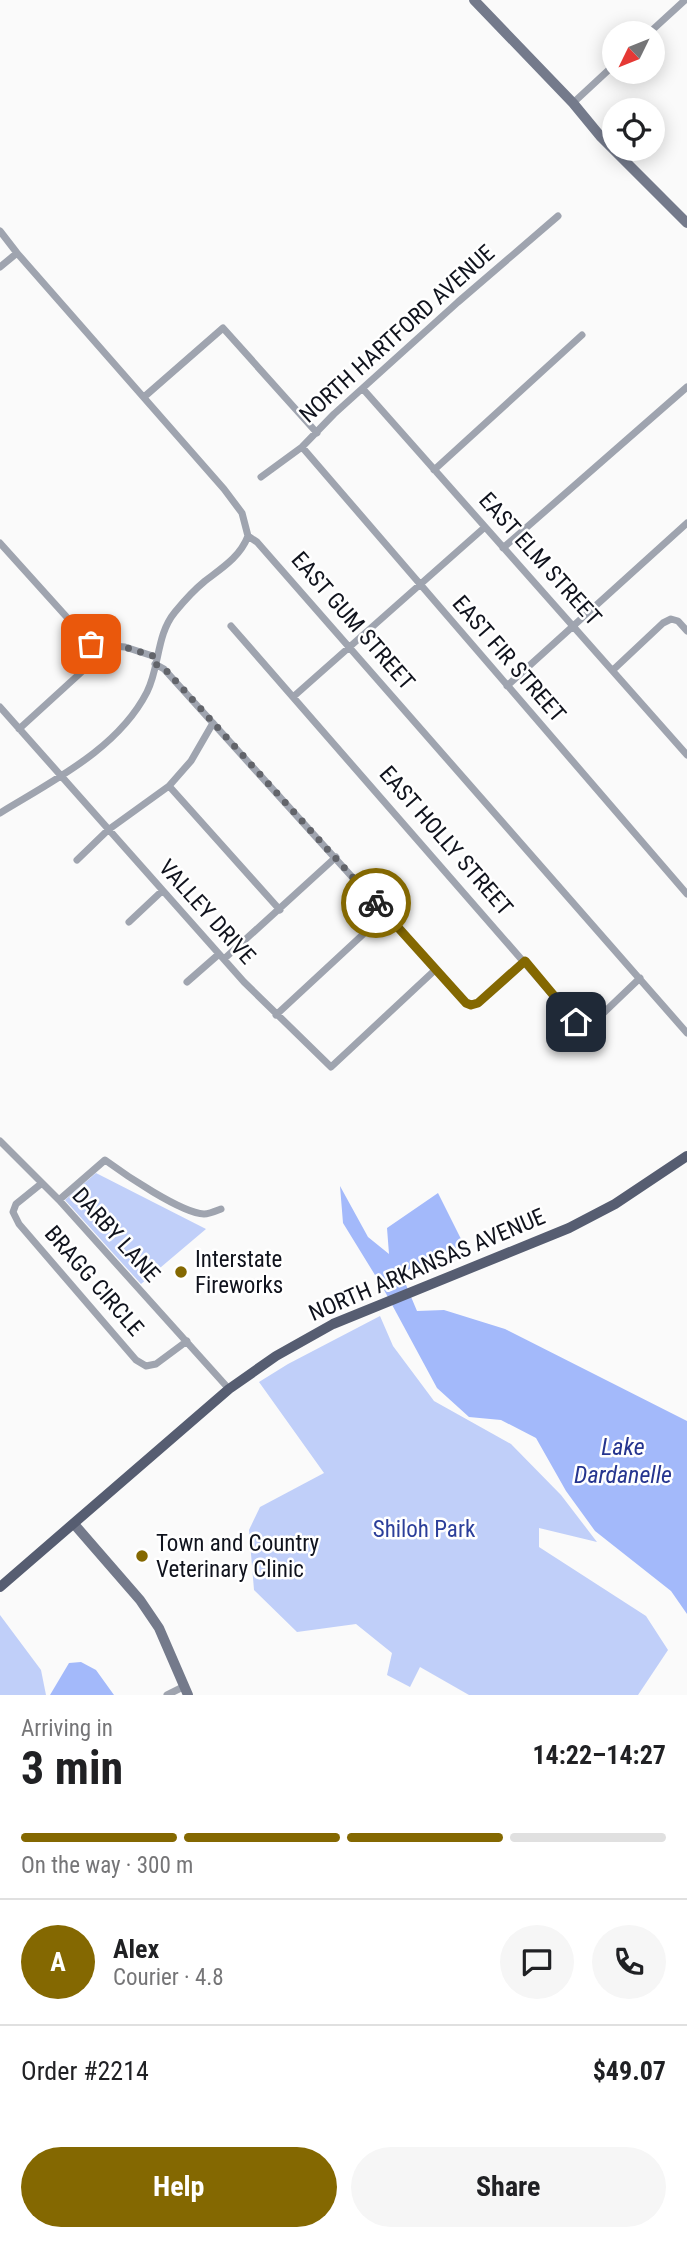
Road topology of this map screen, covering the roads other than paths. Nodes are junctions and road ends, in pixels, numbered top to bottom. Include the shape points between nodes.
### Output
1 (474, 0) edge
2 (685, 0) edge
3 (662, 21) edge
4 (602, 76) edge
5 (573, 103) junction
6 (558, 216) dead end
7 (687, 223) edge
8 (0, 231) edge
9 (17, 253) junction
10 (0, 267) edge
11 (582, 335) dead end
12 (687, 387) edge
13 (363, 388) junction
14 (144, 397) junction
15 (317, 433) junction
16 (302, 447) junction
17 (434, 470) junction
18 (261, 477) dead end
19 (687, 523) edge
20 (485, 527) junction
21 (248, 536) junction
22 (0, 543) edge
23 (503, 548) junction
24 (420, 584) junction
25 (231, 625) dead end
26 (573, 626) junction
27 (687, 631) edge
28 (110, 646) junction
29 (349, 647) junction
30 (156, 661) junction
31 (613, 670) junction
32 (507, 686) junction
33 (293, 697) junction
34 (0, 707) edge
35 (213, 723) junction
36 (19, 729) junction
37 (687, 755) edge
38 (60, 776) junction
39 (169, 786) junction
40 (0, 813) edge
41 (108, 830) junction
42 (336, 857) junction
43 (77, 860) dead end
44 (162, 891) junction
45 (687, 894) edge
46 (280, 910) junction
47 (385, 914) junction
48 (129, 922) dead end
49 (222, 956) junction
50 (525, 961) junction
51 (435, 970) junction
52 (640, 978) junction
53 (187, 982) dead end
54 (276, 1015) junction
55 (687, 1032) edge
56 (0, 1141) edge
57 (687, 1156) edge
58 (42, 1183) junction
59 (59, 1200) junction
60 (221, 1209) dead end
61 (187, 1341) junction
62 (229, 1389) junction
63 (74, 1524) junction
64 (0, 1587) edge
65 (186, 1691) edge
66 (167, 1695) edge

1 - 5 street
2 - 3 street
4 - 5 street
5 - 7 street
6 - 13 street, NORTH HARTFORD AVENUE
8 - 9 street, EAST GUM STREET
9 - 10 street
9 - 14 street, EAST GUM STREET
11 - 17 street
12 - 23 street
13 - 15 street, NORTH HARTFORD AVENUE
13 - 17 street, EAST ELM STREET
14 - 15 street via 223,328
14 - 21 street, EAST GUM STREET via 242,513
15 - 16 street, NORTH HARTFORD AVENUE
16 - 18 street, NORTH HARTFORD AVENUE
16 - 24 street, EAST FIR STREET
17 - 20 street, EAST ELM STREET
19 - 26 street
20 - 23 street, EAST ELM STREET
20 - 24 street
21 - 29 street, EAST GUM STREET
21 - 30 street via 228,564 173,613
22 - 28 street via 91,644
23 - 26 street, EAST ELM STREET
24 - 29 street
24 - 32 street, EAST FIR STREET
25 - 33 street, EAST HOLLY STREET
26 - 31 street, EAST ELM STREET
26 - 32 street
27 - 31 street via 671,619
28 - 30 street via 125,647
28 - 36 street
29 - 33 street
29 - 52 street, EAST GUM STREET
30 - 35 street
30 - 38 street via 132,716
31 - 37 street, EAST ELM STREET
32 - 45 street, EAST FIR STREET
33 - 50 street, EAST HOLLY STREET
34 - 36 street, VALLEY DRIVE
35 - 39 street via 191,761
35 - 42 street
36 - 38 street, VALLEY DRIVE
38 - 40 street
38 - 41 street, VALLEY DRIVE
39 - 41 street
39 - 46 street
41 - 43 street
41 - 44 street, VALLEY DRIVE
42 - 46 street
42 - 47 street
44 - 48 street
44 - 49 street, VALLEY DRIVE
46 - 49 street
47 - 51 street
47 - 54 street
49 - 53 street
49 - 54 street, VALLEY DRIVE
50 - 51 street via 471,1005
50 - 52 street, EAST HOLLY STREET via 576,1022 584,1025 593,1023
51 - 54 street, VALLEY DRIVE via 331,1067
52 - 55 street, EAST GUM STREET
56 - 58 street, DARBY LANE
57 - 62 main road, NORTH ARKANSAS AVENUE via 569,1228 333,1324
58 - 59 street, DARBY LANE
58 - 61 street, BRAGG CIRCLE via 16,1204 13,1212 19,1224 136,1360 146,1366 156,1364
59 - 60 street via 105,1160 129,1179 181,1206 204,1214
59 - 61 street, DARBY LANE
61 - 62 street, DARBY LANE
62 - 63 main road, NORTH ARKANSAS AVENUE
63 - 64 main road, NORTH ARKANSAS AVENUE
63 - 65 street via 159,1628
65 - 66 street

